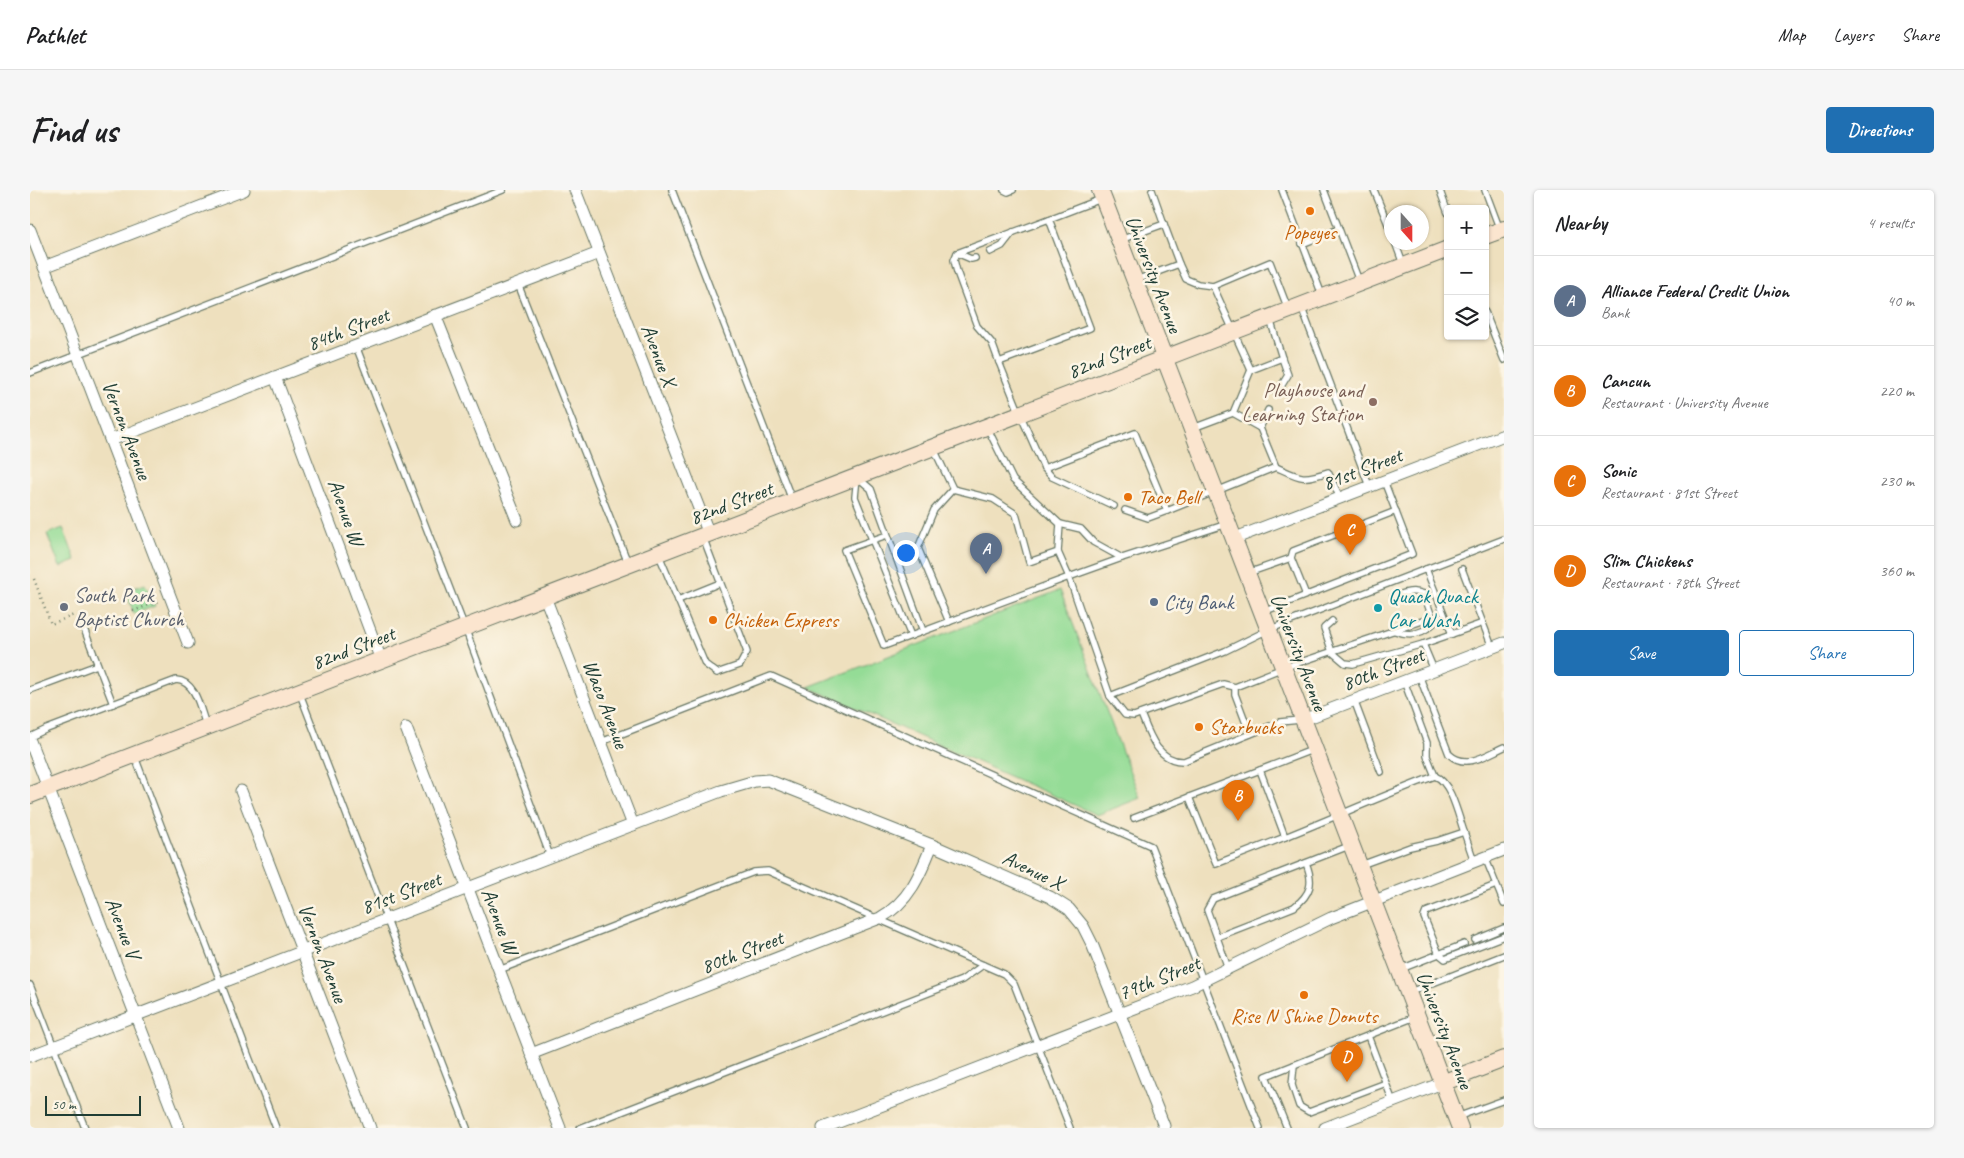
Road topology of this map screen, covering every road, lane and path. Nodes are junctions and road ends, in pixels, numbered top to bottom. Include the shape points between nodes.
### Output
1 (244, 190) edge
2 (503, 190) edge
3 (576, 190) edge
4 (672, 190) edge
5 (1004, 190) edge
6 (1013, 190) edge
7 (1152, 190) edge
8 (1282, 190) edge
9 (1324, 190) edge
10 (1374, 190) edge
11 (1485, 190) edge
12 (1440, 191) edge
13 (1102, 194) edge
14 (1445, 205) edge
15 (1384, 214) edge
16 (1050, 219) junction
17 (1164, 224) junction
18 (1340, 229) junction
19 (30, 230) edge
20 (1013, 232) junction
21 (1496, 232) edge
22 (1119, 241) junction
23 (1302, 244) junction
24 (1398, 250) edge
25 (1444, 251) edge
26 (599, 252) junction
27 (990, 252) dead end
28 (957, 253) junction
29 (975, 258) dead end
30 (1179, 264) junction
31 (1404, 266) junction
32 (44, 267) junction
33 (1134, 281) junction
34 (1360, 283) junction
35 (518, 284) junction
36 (1213, 286) junction
37 (1323, 298) junction
38 (1295, 308) junction
39 (435, 315) junction
40 (1270, 318) junction
41 (1489, 322) edge
42 (1233, 332) junction
43 (356, 346) junction
44 (77, 354) junction
45 (1282, 358) junction
46 (1164, 359) junction
47 (1504, 360) edge
48 (999, 362) junction
49 (1251, 370) junction
50 (30, 373) edge
51 (275, 377) junction
52 (1277, 393) dead end
53 (1268, 410) dead end
54 (1234, 413) junction
55 (1020, 414) junction
56 (987, 427) junction
57 (1260, 428) junction
58 (1191, 429) junction
59 (1504, 435) edge
60 (111, 440) junction
61 (934, 447) junction
62 (1276, 467) junction
63 (1044, 468) junction
64 (857, 477) junction
65 (1384, 481) junction
66 (1369, 486) junction
67 (954, 489) junction
68 (1214, 491) junction
69 (1340, 498) junction
70 (792, 502) junction
71 (1114, 506) dead end
72 (1125, 510) dead end
73 (1167, 511) junction
74 (1396, 511) junction
75 (517, 520) dead end
76 (1060, 524) junction
77 (1230, 531) junction
78 (706, 535) junction
79 (887, 535) junction
80 (1504, 539) edge
81 (873, 540) junction
82 (1058, 552) junction
83 (658, 553) junction
84 (1122, 558) junction
85 (1291, 558) junction
86 (629, 565) junction
87 (1426, 569) junction
88 (1462, 569) dead end
89 (1246, 574) junction
90 (1069, 577) junction
91 (34, 580) dead end
92 (720, 583) junction
93 (1306, 595) junction
94 (170, 596) junction
95 (544, 597) junction
96 (1393, 597) dead end
97 (678, 600) junction
98 (133, 611) dead end
99 (1261, 612) junction
100 (1434, 617) junction
101 (81, 621) joint
102 (1332, 621) dead end
103 (949, 622) junction
104 (1483, 623) junction
105 (465, 628) junction
106 (1268, 630) junction
107 (923, 631) junction
108 (1395, 631) junction
109 (1452, 634) junction
110 (911, 636) junction
111 (1504, 643) edge
112 (188, 644) dead end
113 (1423, 644) junction
114 (1492, 647) junction
115 (1332, 652) junction
116 (381, 660) junction
117 (97, 664) junction
118 (1283, 668) junction
119 (1434, 670) junction
120 (1419, 675) junction
121 (1404, 681) junction
122 (1236, 687) junction
123 (30, 690) edge
124 (299, 692) junction
125 (1110, 696) junction
126 (1354, 700) junction
127 (113, 704) junction
128 (1142, 714) junction
129 (1303, 720) junction
130 (207, 727) junction
131 (406, 728) dead end
132 (1250, 734) junction
133 (30, 737) edge
134 (30, 741) edge
135 (601, 742) junction
136 (1504, 747) edge
137 (1314, 749) junction
138 (134, 755) junction
139 (1260, 770) junction
140 (1381, 772) dead end
141 (1435, 776) junction
142 (49, 788) junction
143 (787, 788) joint
144 (242, 791) dead end
145 (30, 795) edge
146 (1189, 797) junction
147 (1340, 816) junction
148 (1134, 818) dead end
149 (633, 825) junction
150 (1464, 832) junction
151 (1285, 837) junction
152 (932, 845) junction
153 (1351, 845) junction
154 (1504, 850) edge
155 (550, 856) junction
156 (1480, 859) junction
157 (1306, 863) junction
158 (1359, 866) junction
159 (1496, 885) junction
160 (467, 888) junction
161 (1372, 901) junction
162 (1504, 904) edge
163 (880, 918) junction
164 (386, 919) junction
165 (1504, 928) edge
166 (1504, 936) edge
167 (1217, 937) junction
168 (1475, 940) dead end
169 (1464, 944) dead end
170 (302, 951) junction
171 (1439, 954) junction
172 (1504, 955) edge
173 (983, 965) junction
174 (1229, 969) junction
175 (1399, 969) junction
176 (499, 970) junction
177 (1203, 981) junction
178 (220, 983) junction
179 (30, 985) edge
180 (1408, 993) junction
181 (1120, 1014) junction
182 (136, 1015) junction
183 (1417, 1017) junction
184 (1368, 1036) junction
185 (54, 1046) junction
186 (1037, 1046) junction
187 (531, 1054) junction
188 (30, 1056) edge
189 (1504, 1059) edge
190 (1294, 1065) junction
191 (1386, 1083) junction
192 (1442, 1083) junction
193 (1504, 1100) edge
194 (1393, 1102) junction
195 (1458, 1123) edge
196 (1164, 1126) dead end
197 (85, 1128) edge
198 (179, 1128) edge
199 (276, 1128) edge
200 (370, 1128) edge
201 (466, 1128) edge
202 (560, 1128) edge
203 (580, 1128) edge
204 (823, 1128) edge
205 (1070, 1128) edge
206 (1260, 1128) edge
207 (1286, 1128) edge
208 (1325, 1128) edge

1 - 32 street
2 - 44 lane
3 - 26 street, Avenue X
4 - 70 lane
5 - 6 lane
7 - 17 lane
8 - 23 lane
9 - 18 lane
10 - 15 lane
11 - 21 lane
12 - 14 lane
13 - 16 lane
13 - 22 main road, University Avenue
16 - 20 lane
16 - 48 lane via 1090,328
17 - 22 lane
17 - 30 lane
18 - 23 lane
18 - 34 lane
19 - 32 street, Vernon Avenue
20 - 27 lane via 1002,246
20 - 28 lane
22 - 33 main road, University Avenue
23 - 37 lane
24 - 31 lane
25 - 31 main road, 82nd Street
26 - 35 street, 84th Street
26 - 78 street, Avenue X
28 - 29 lane
28 - 48 lane via 954,260 957,272 977,326 992,343
30 - 33 lane
30 - 36 lane via 1186,279
31 - 34 main road, 82nd Street
32 - 44 street, Vernon Avenue
33 - 46 main road, University Avenue
34 - 37 main road, 82nd Street
35 - 39 street, 84th Street
35 - 86 lane
36 - 38 lane via 1270,262
36 - 42 lane
37 - 38 main road, 82nd Street
38 - 40 main road, 82nd Street
38 - 66 lane
39 - 43 street, 84th Street
39 - 75 street
40 - 42 main road, 82nd Street
40 - 45 lane
41 - 47 lane
42 - 46 main road, 82nd Street
42 - 49 lane
43 - 51 street, 84th Street
43 - 105 lane
44 - 50 lane
44 - 60 street, Vernon Avenue
45 - 49 lane
45 - 52 lane via 1288,374
46 - 55 main road, 82nd Street
46 - 58 main road, University Avenue
48 - 55 lane
49 - 54 lane
51 - 60 street, 84th Street
51 - 116 street, Avenue W
53 - 57 lane
54 - 57 lane
54 - 58 lane
55 - 56 main road, 82nd Street
55 - 63 lane
56 - 61 main road, 82nd Street
56 - 76 lane via 1013,480
57 - 62 lane
58 - 68 main road, University Avenue
59 - 65 street, 81st Street
60 - 94 street, Vernon Avenue
61 - 64 main road, 82nd Street
61 - 67 lane
62 - 68 lane
62 - 69 lane via 1301,478 1328,472
63 - 71 lane via 1052,477
63 - 73 lane via 1135,433
64 - 70 main road, 82nd Street
64 - 79 lane via 871,489
64 - 81 lane via 855,497
65 - 66 street, 81st Street
65 - 74 lane
66 - 69 street, 81st Street
67 - 82 lane via 993,499 1016,514 1029,562
67 - 103 lane via 934,510 918,548
68 - 73 lane
68 - 77 main road, University Avenue
69 - 77 street, 81st Street
70 - 78 main road, 82nd Street
72 - 73 lane via 1148,518
74 - 85 lane via 1292,551
74 - 93 lane via 1412,554
76 - 82 lane
76 - 84 lane via 1081,529 1093,542
77 - 84 lane
77 - 89 main road, University Avenue
78 - 83 main road, 82nd Street
78 - 92 lane
79 - 81 lane
79 - 107 lane
80 - 87 lane
81 - 110 lane
81 - 110 lane via 844,550 884,646
82 - 90 lane
83 - 86 main road, 82nd Street
83 - 97 lane
84 - 90 lane
85 - 89 lane
85 - 93 lane
86 - 95 main road, 82nd Street
87 - 106 lane
87 - 109 lane
88 - 104 lane
89 - 99 main road, University Avenue
90 - 103 lane
90 - 125 lane
91 - 101 path via 50,624 78,613
92 - 97 lane
92 - 97 lane via 748,652 740,665 717,672 705,664
93 - 99 lane
94 - 98 path
94 - 112 street, Vernon Avenue
95 - 105 main road, 82nd Street
95 - 135 street, Waco Avenue
96 - 100 lane via 1412,591 1424,594
99 - 106 main road, University Avenue
100 - 108 lane
100 - 108 lane via 1429,628 1414,634 1404,635
101 - 117 lane
102 - 115 lane via 1324,628
103 - 107 lane
104 - 109 lane
104 - 114 lane
105 - 116 main road, 82nd Street
105 - 155 lane
106 - 118 main road, University Avenue
106 - 125 lane via 1225,651
107 - 110 lane
108 - 115 lane
109 - 113 lane
111 - 114 street, 80th Street
113 - 115 lane via 1353,664 1345,664
113 - 119 lane
114 - 119 street, 80th Street
115 - 118 lane
116 - 124 main road, 82nd Street
117 - 123 lane
117 - 127 lane
118 - 122 lane
118 - 129 main road, University Avenue
119 - 120 street, 80th Street
120 - 121 street, 80th Street
120 - 136 lane via 1449,754 1454,759 1467,762
121 - 126 street, 80th Street
121 - 141 lane via 1428,743 1427,756
122 - 128 lane via 1223,684
122 - 132 lane via 1235,694
124 - 130 main road, 82nd Street
124 - 164 lane
125 - 128 lane via 1126,715
126 - 129 street, 80th Street
126 - 140 lane
127 - 130 lane via 176,680 184,680 191,687
127 - 133 lane
128 - 132 lane via 1152,740 1168,759 1176,761 1184,761
129 - 132 lane via 1280,722
129 - 137 main road, University Avenue
130 - 138 main road, 82nd Street
131 - 160 street, Avenue W
134 - 142 street, Avenue V
135 - 149 street, Waco Avenue
135 - 177 lane via 771,676 1151,846
137 - 139 lane
137 - 147 main road, University Avenue
138 - 142 main road, 82nd Street
138 - 178 lane
139 - 146 lane
139 - 151 lane
141 - 147 lane
141 - 150 lane via 1442,778 1448,786
142 - 145 main road, 82nd Street
142 - 182 street, Avenue V
143 - 149 street, 81st Street via 768,780 755,780
143 - 152 street, Avenue X
144 - 170 street, Vernon Avenue
146 - 148 lane
146 - 151 lane via 1216,864
147 - 151 lane
147 - 153 main road, University Avenue
149 - 155 street, 81st Street
150 - 156 lane
150 - 158 lane
152 - 163 street, 80th Street via 909,894
152 - 181 street, Avenue X via 1050,897 1068,909 1092,944
153 - 157 lane
153 - 158 main road, University Avenue
154 - 156 street, 79th Street
155 - 160 street, 81st Street
156 - 159 lane
156 - 161 street, 79th Street
157 - 167 lane via 1311,883 1301,902
157 - 167 lane via 1213,899 1207,910
158 - 161 main road, University Avenue
159 - 162 lane
159 - 171 lane via 1426,912 1424,917
160 - 164 street, 81st Street
160 - 176 street, Avenue W
161 - 174 street, 79th Street
161 - 175 main road, University Avenue
163 - 173 lane
163 - 176 lane via 768,870 754,872
163 - 187 street, 80th Street
164 - 170 street, 81st Street
164 - 201 lane
165 - 168 lane
166 - 171 lane via 1445,959
167 - 174 lane
169 - 171 lane
170 - 178 street, 81st Street
170 - 200 street, Vernon Avenue
171 - 175 lane
172 - 180 lane
173 - 186 lane via 1004,974 1014,984
173 - 203 lane via 962,980
174 - 177 street, 79th Street
175 - 180 main road, University Avenue
176 - 187 street, Avenue W
177 - 181 street, 79th Street
177 - 206 lane
178 - 182 street, 81st Street
178 - 199 lane
179 - 185 lane
180 - 183 main road, University Avenue
181 - 186 street, 79th Street
181 - 196 street, Avenue X
182 - 185 street, 81st Street
182 - 198 street, Avenue V
183 - 184 lane
183 - 192 main road, University Avenue
184 - 190 lane
184 - 191 lane
185 - 188 street, 81st Street
185 - 197 lane
186 - 204 street, 79th Street
186 - 205 lane
187 - 202 street, Avenue W
189 - 192 main road
190 - 191 lane via 1292,1086 1299,1106 1310,1112
190 - 207 lane via 1266,1076
191 - 194 lane
192 - 194 street
192 - 195 main road, University Avenue
193 - 195 lane
194 - 208 street

